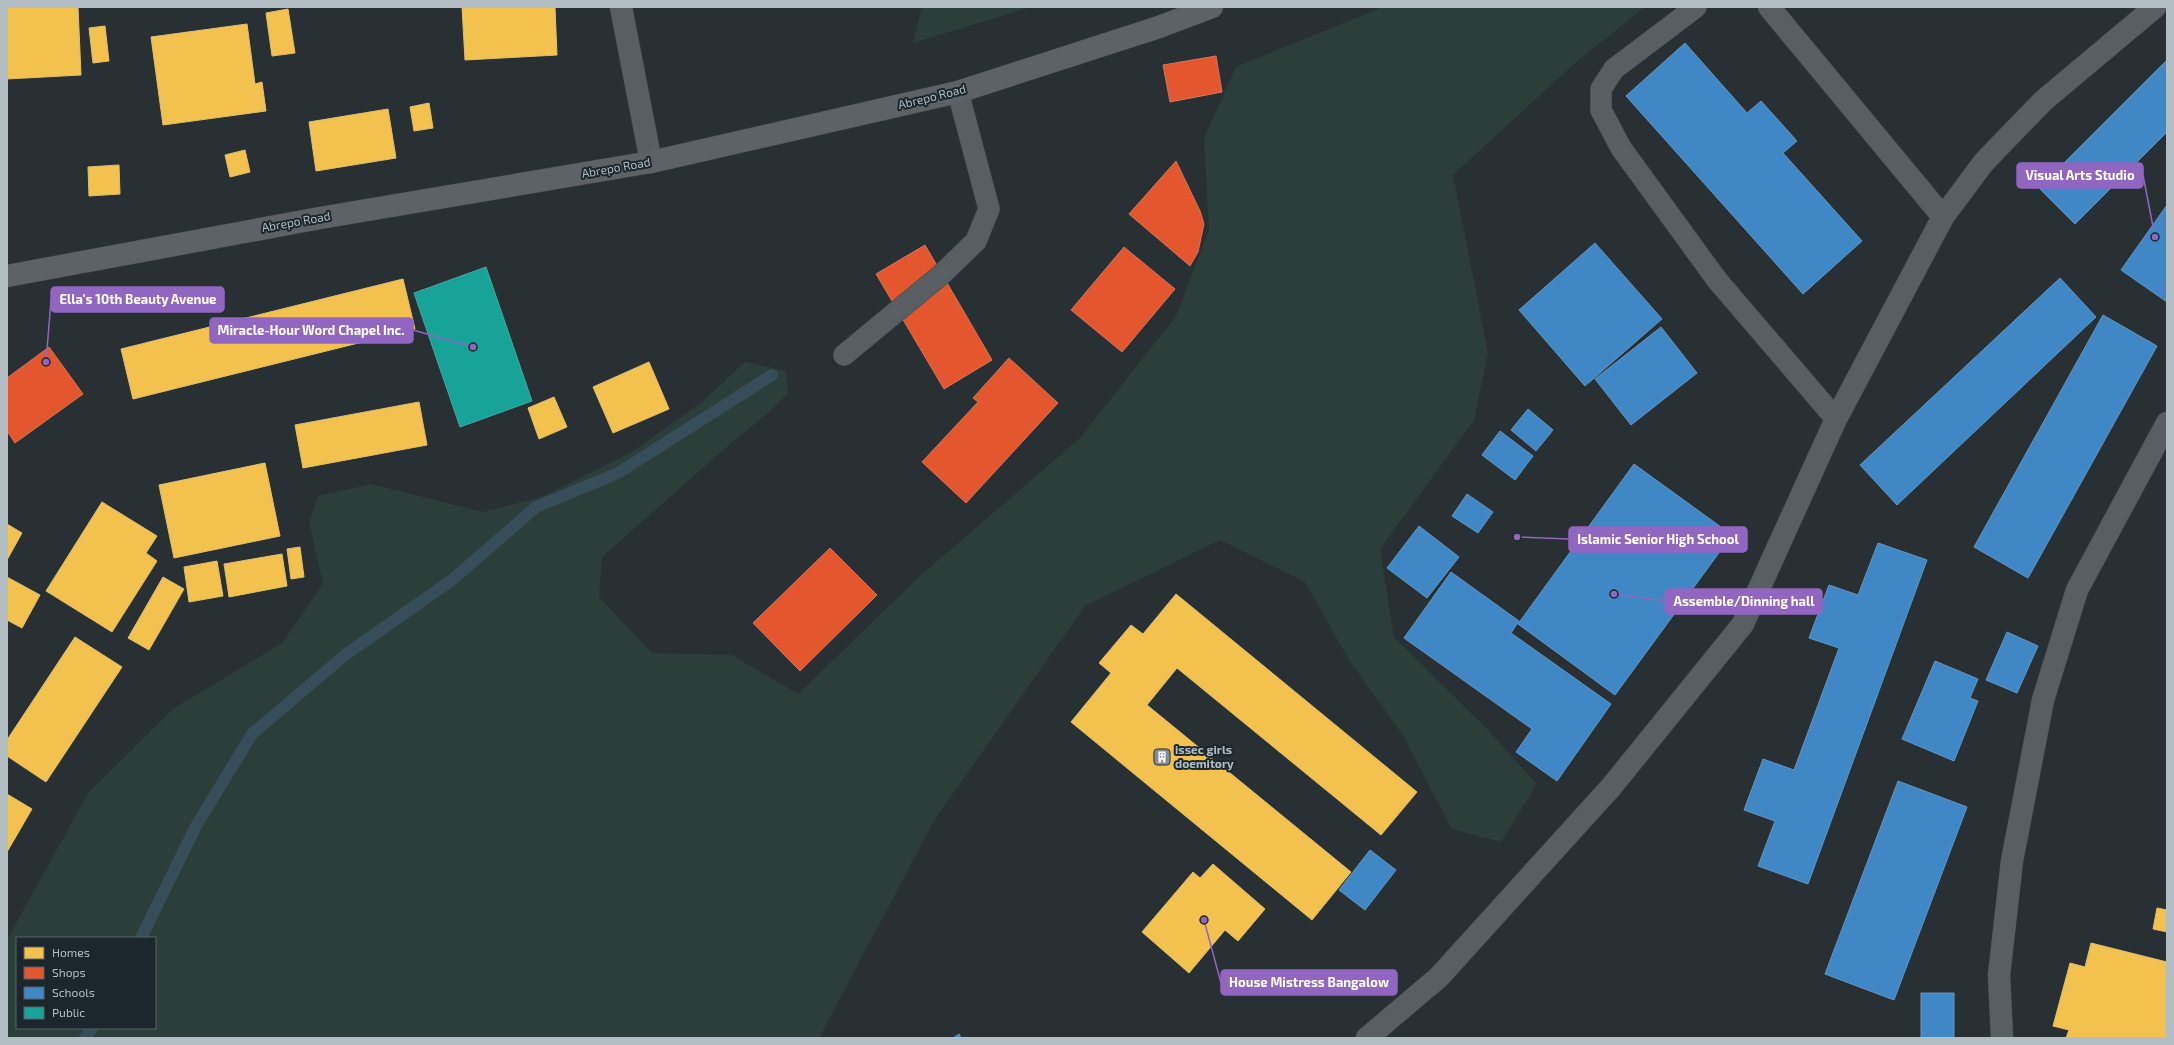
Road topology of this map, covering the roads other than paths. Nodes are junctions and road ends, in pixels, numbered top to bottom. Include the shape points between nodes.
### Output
1 (621, 7) edge
2 (1212, 7) edge
3 (1696, 7) edge
4 (1770, 7) edge
5 (2155, 7) edge
6 (958, 92) junction
7 (651, 162) junction
8 (1943, 217) junction
9 (7, 276) edge
10 (844, 355) dead end
11 (1836, 419) junction
12 (2167, 423) edge
13 (1366, 1038) edge
14 (2002, 1038) edge

1 - 7 street
2 - 6 main road, Abrepo Road via 1159,27
3 - 11 lane via 1614,69 1601,89 1600,110 1621,148 1717,280
4 - 8 street
5 - 8 street via 2042,101 1984,162
6 - 7 main road, Abrepo Road
6 - 10 lane via 989,209 976,241 942,274
7 - 9 main road, Abrepo Road via 320,218
8 - 11 street
11 - 13 street via 1743,624 1612,786 1439,977
12 - 14 street via 2077,590 2044,700 2012,860 1999,975

